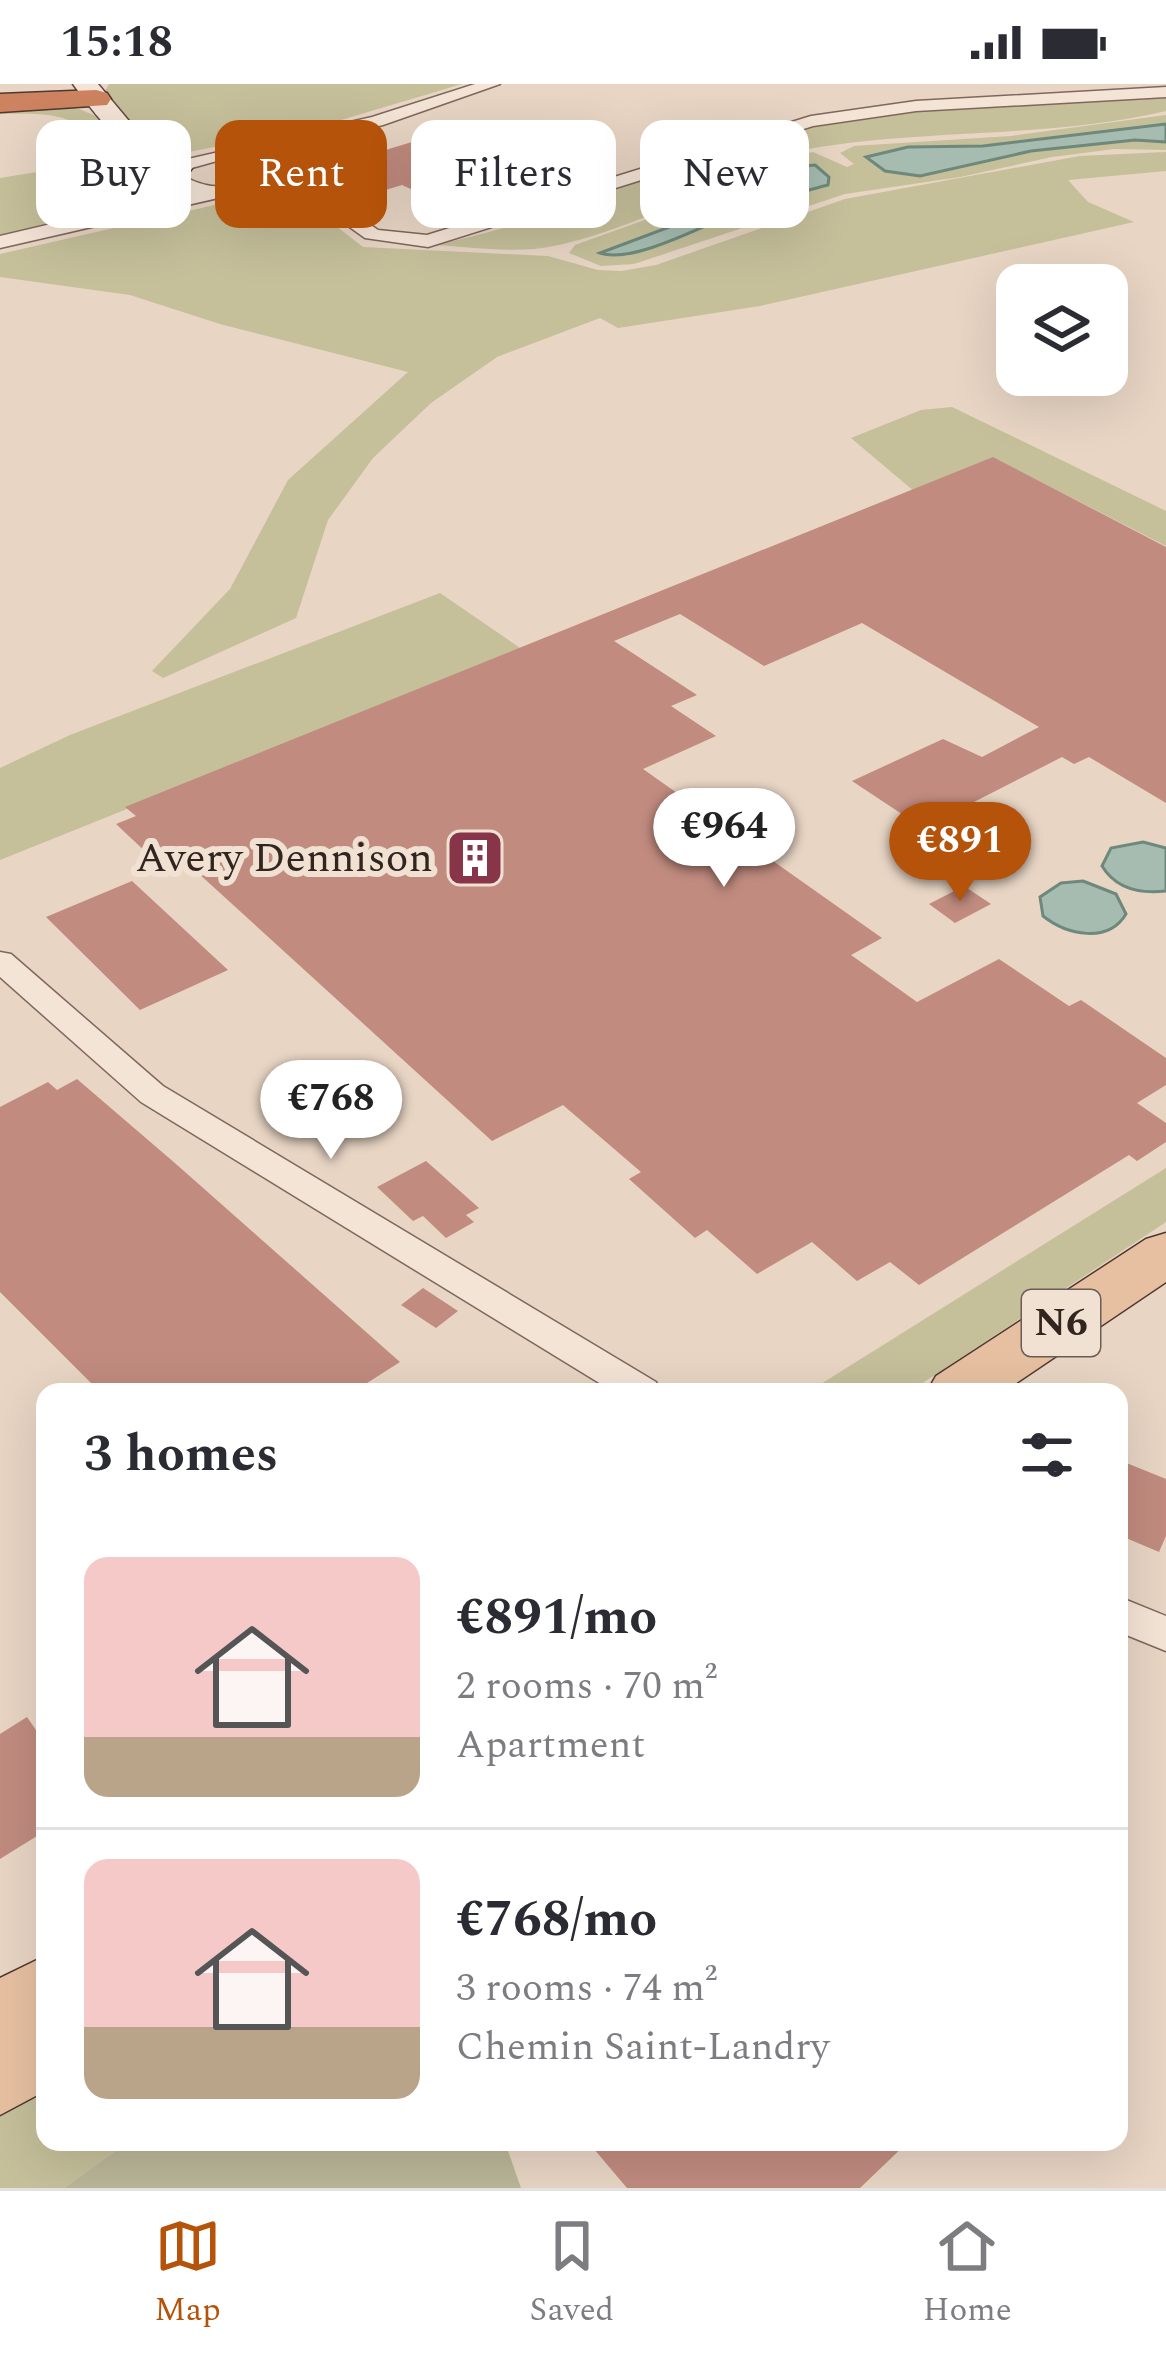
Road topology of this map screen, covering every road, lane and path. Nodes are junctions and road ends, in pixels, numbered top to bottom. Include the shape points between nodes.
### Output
1 (492, 84) edge
2 (90, 92) edge
3 (1166, 92) edge
4 (0, 103) edge
5 (114, 120) edge
6 (379, 120) edge
7 (43, 228) edge
8 (355, 228) edge
9 (0, 242) edge
10 (0, 961) edge
11 (1166, 1254) edge
12 (1166, 1296) edge
13 (629, 1383) edge
14 (971, 1383) edge
15 (1036, 1383) edge
16 (1128, 1618) edge
17 (1166, 1634) edge
18 (36, 1998) edge
19 (0, 2021) edge
20 (36, 2052) edge
21 (0, 2076) edge

1 - 6 street
2 - 4 highway
2 - 5 street
3 - 8 street via 916,106 811,122 428,241 377,238
7 - 9 street
10 - 13 street via 152,1094
11 - 14 main road, N6
12 - 15 main road, N6
16 - 17 street
18 - 19 main road
20 - 21 main road

